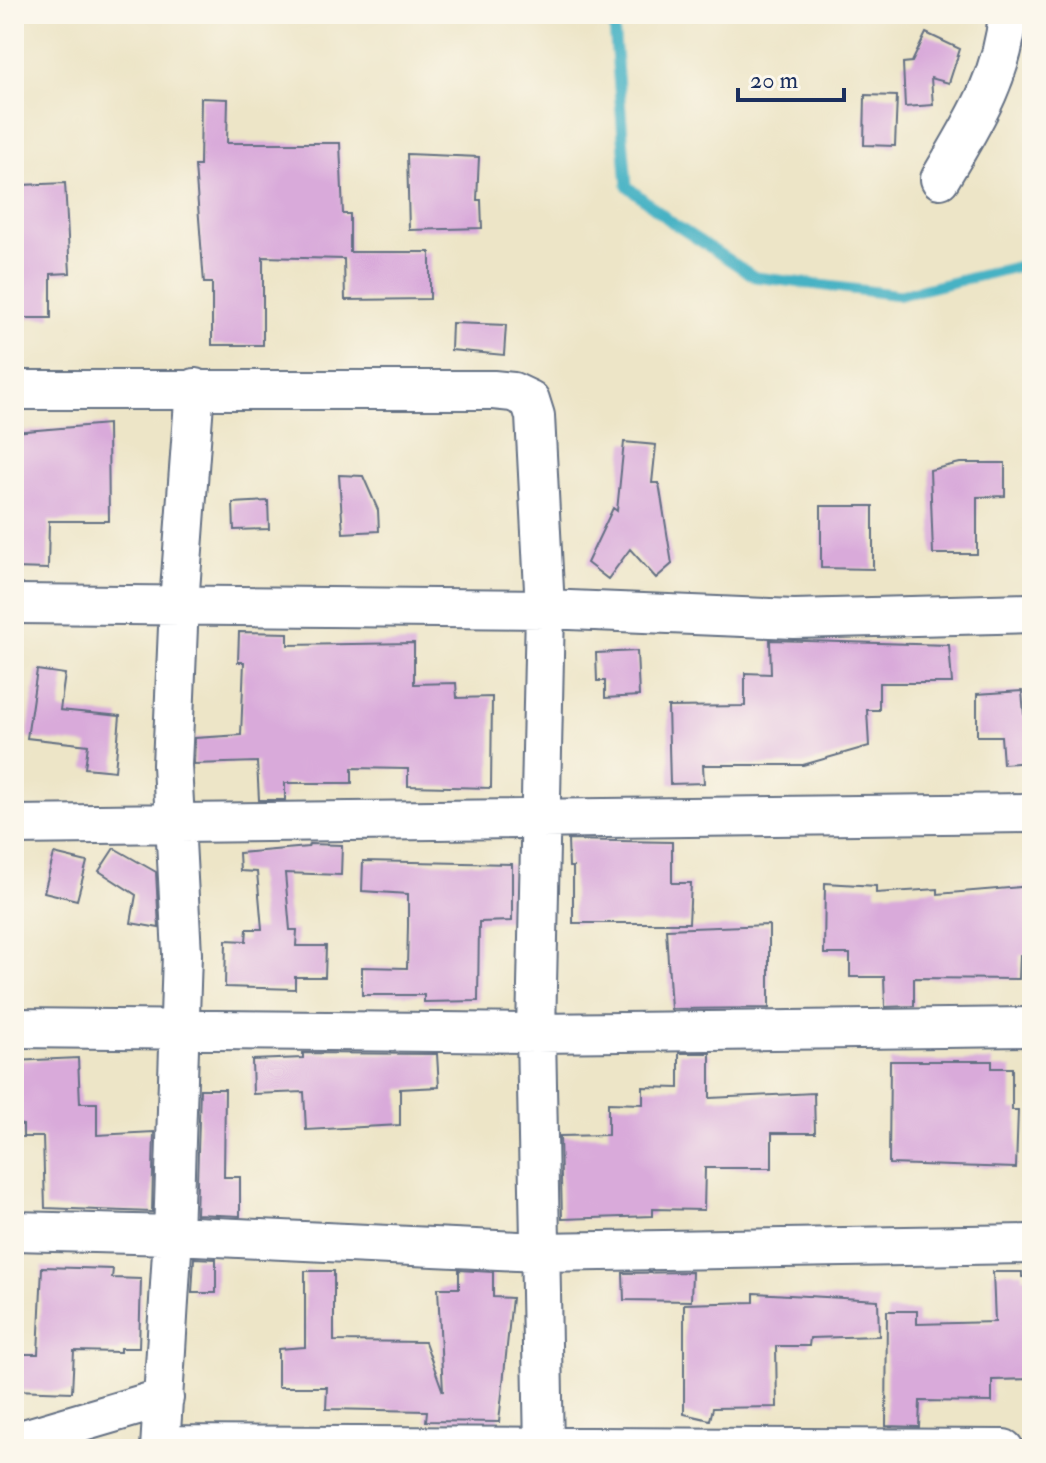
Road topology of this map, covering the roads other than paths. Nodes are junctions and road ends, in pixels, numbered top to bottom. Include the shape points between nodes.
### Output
1 (1008, 14) edge
2 (940, 179) dead end
3 (195, 388) junction
4 (14, 390) edge
5 (14, 604) edge
6 (179, 604) junction
7 (545, 609) junction
8 (1032, 613) edge
9 (1032, 813) edge
10 (543, 819) junction
11 (14, 825) edge
12 (172, 825) junction
13 (1032, 1027) edge
14 (14, 1028) edge
15 (180, 1030) junction
16 (536, 1033) junction
17 (14, 1231) edge
18 (173, 1235) junction
19 (1032, 1244) edge
20 (539, 1252) junction
21 (164, 1398) junction
22 (14, 1442) edge
23 (160, 1447) edge
24 (544, 1448) edge
25 (1004, 1449) edge

1 - 2 street via 989,96
3 - 4 street
3 - 6 street
3 - 7 street via 493,390 530,400
5 - 6 street
6 - 7 street
6 - 12 street
7 - 8 street via 794,619
7 - 10 street
9 - 10 street
10 - 12 street
10 - 16 street
11 - 12 street
12 - 15 street via 182,954
13 - 16 street
14 - 15 street
15 - 16 street
15 - 18 street
16 - 20 street
17 - 18 street
18 - 20 street
18 - 21 street
19 - 20 street
20 - 24 street
21 - 22 street
21 - 23 street
23 - 24 street
24 - 25 street

